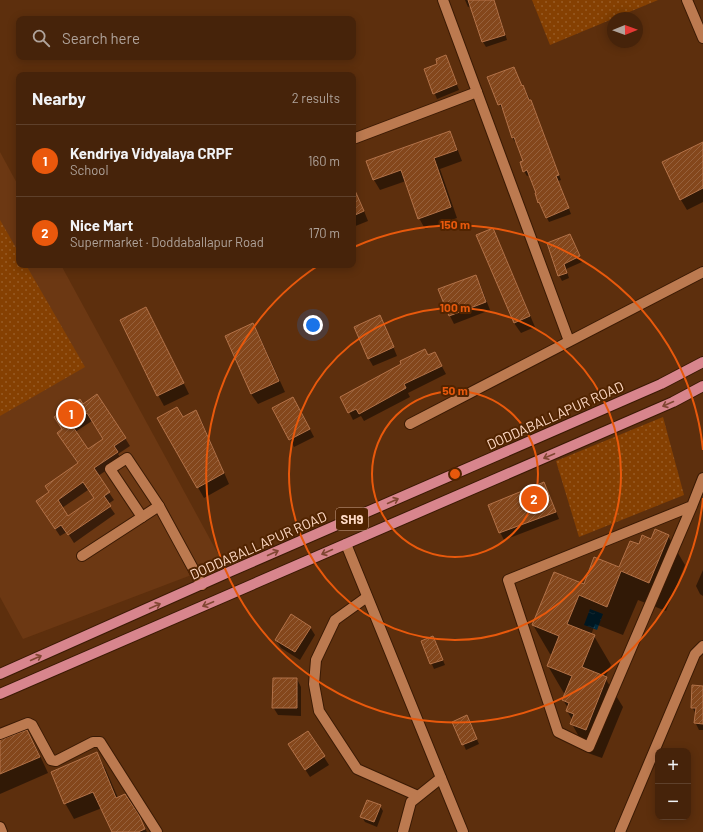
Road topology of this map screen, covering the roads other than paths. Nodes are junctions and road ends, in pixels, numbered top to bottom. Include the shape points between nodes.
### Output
1 (443, 0) edge
2 (687, 0) edge
3 (703, 38) edge
4 (477, 92) junction
5 (356, 138) edge
6 (703, 272) edge
7 (569, 341) junction
8 (703, 362) edge
9 (703, 386) edge
10 (410, 424) dead end
11 (703, 478) edge
12 (158, 506) junction
13 (692, 506) junction
14 (142, 517) junction
15 (346, 544) junction
16 (82, 556) dead end
17 (202, 585) junction
18 (368, 597) junction
19 (703, 646) edge
20 (0, 674) edge
21 (0, 694) edge
22 (0, 734) edge
23 (441, 778) junction
24 (418, 796) junction
25 (0, 827) edge
26 (2, 832) edge
27 (157, 832) edge
28 (402, 832) edge
29 (463, 832) edge
30 (620, 832) edge

1 - 4 lane
2 - 3 lane
4 - 5 lane
4 - 7 lane
6 - 7 lane
7 - 10 lane
17 -> 8 main road, DODDABALLAPUR ROAD / SH9 via 661,384
9 -> 15 main road, SH9 via 673,402
11 - 13 lane
12 - 14 lane
12 - 14 lane via 127,458 110,469
12 - 17 lane
13 - 13 lane via 589,747 558,732 508,580
14 - 16 lane
15 - 18 lane
15 -> 21 main road, SH9
20 -> 17 main road, DODDABALLAPUR ROAD / SH9
18 - 23 lane
18 - 24 lane via 335,620 316,660 314,684 319,711 357,770
19 - 30 lane via 695,654
22 - 27 lane via 28,723 32,725 51,760 56,761 93,742 100,742
23 - 24 lane
23 - 29 lane
24 - 28 lane via 411,802
25 - 26 lane

